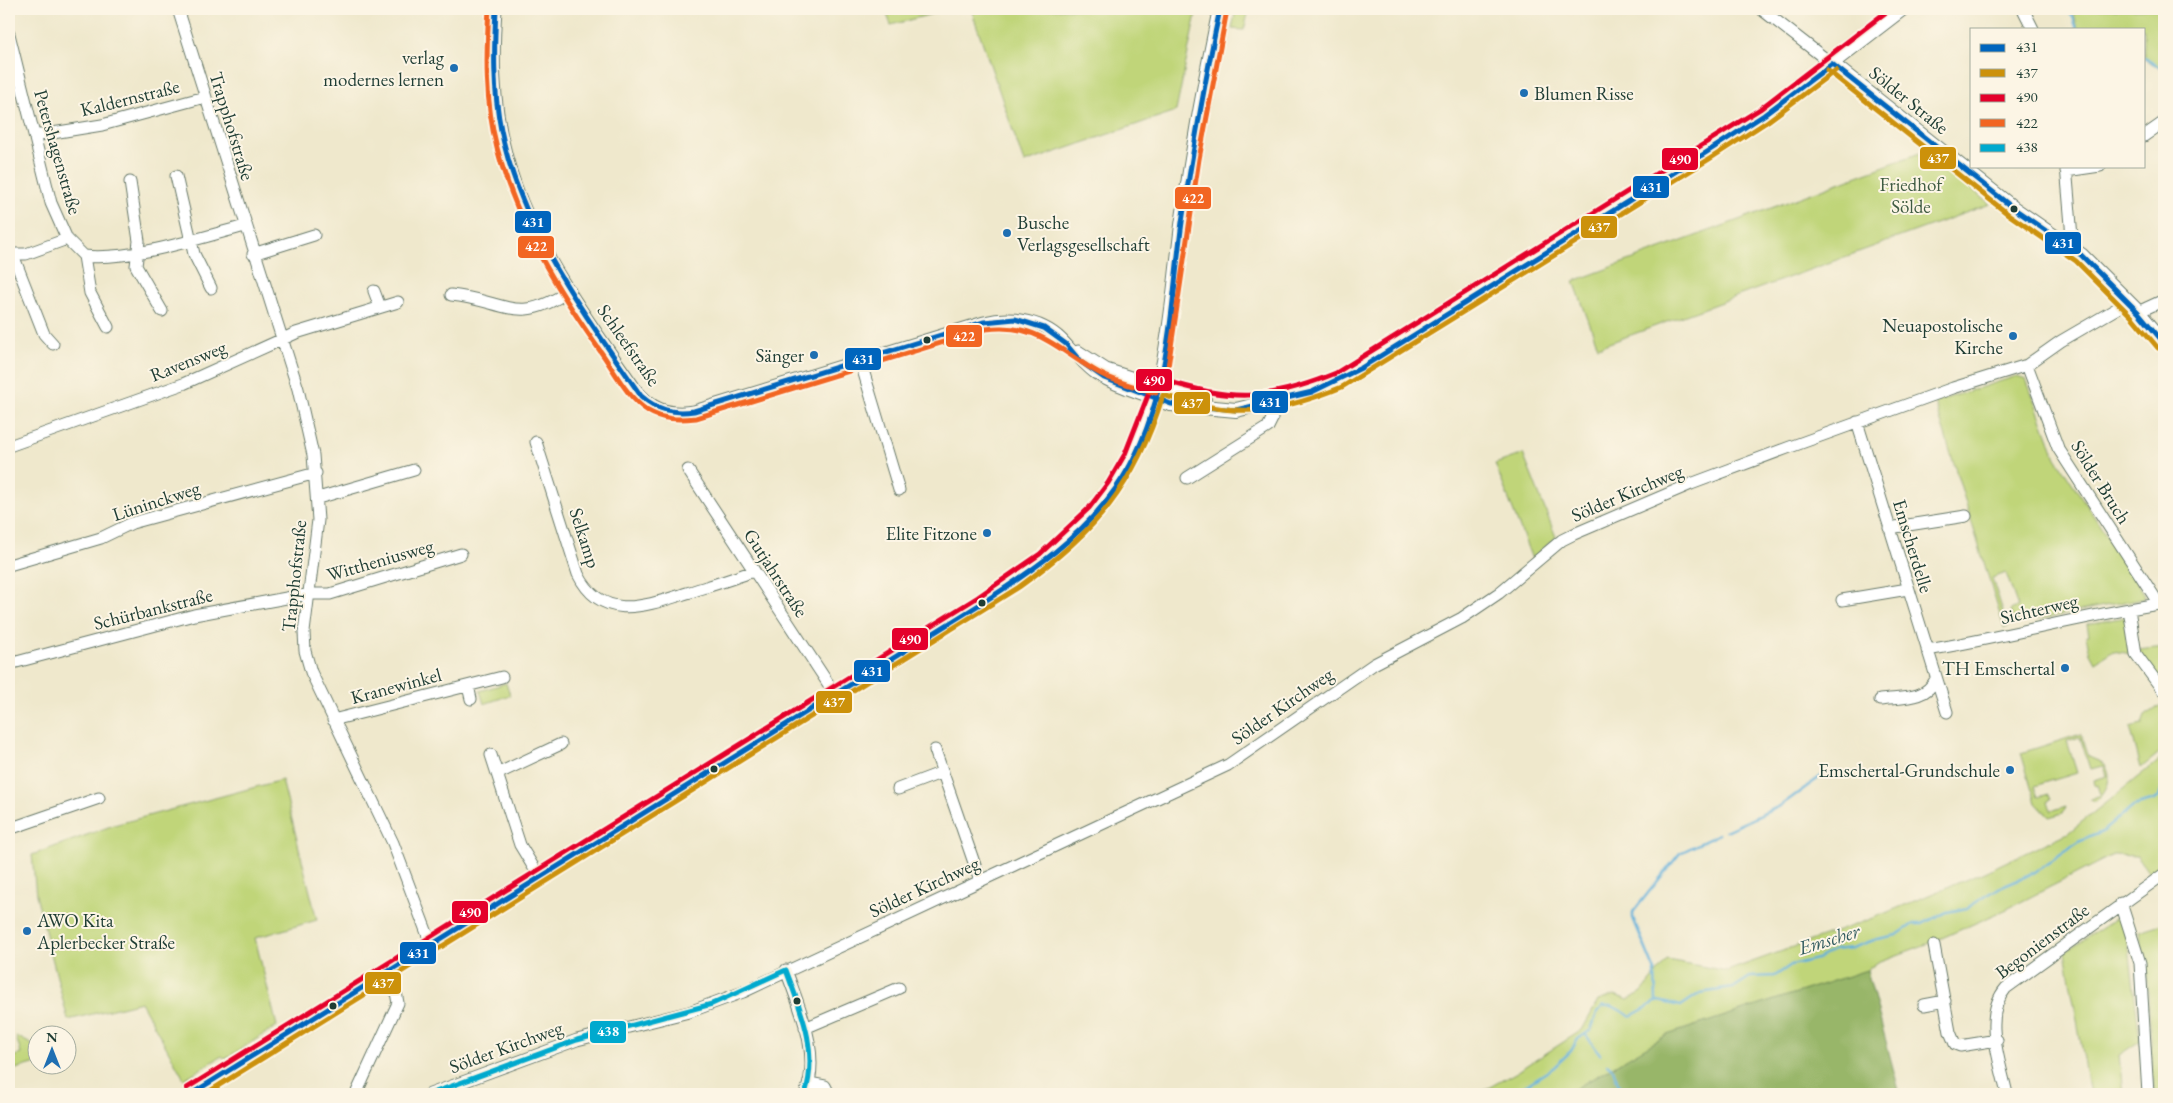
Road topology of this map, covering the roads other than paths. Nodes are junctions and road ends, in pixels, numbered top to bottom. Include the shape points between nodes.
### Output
1 (178, 9) edge
2 (496, 9) edge
3 (1220, 9) edge
4 (1761, 9) edge
5 (1902, 9) edge
6 (2023, 9) edge
7 (2032, 28) edge
8 (9, 34) edge
9 (11, 52) edge
10 (1832, 64) junction
11 (205, 97) junction
12 (2164, 122) edge
13 (2146, 135) edge
14 (34, 136) junction
15 (2066, 169) edge
16 (176, 176) dead end
17 (130, 182) dead end
18 (245, 226) junction
19 (314, 235) dead end
20 (67, 239) junction
21 (191, 240) junction
22 (2073, 249) junction
23 (138, 252) junction
24 (11, 254) edge
25 (253, 254) junction
26 (84, 256) junction
27 (211, 288) dead end
28 (570, 290) junction
29 (374, 291) dead end
30 (451, 295) dead end
31 (2164, 300) edge
32 (398, 302) dead end
33 (380, 307) junction
34 (2133, 307) junction
35 (162, 311) dead end
36 (108, 327) dead end
37 (282, 340) junction
38 (2164, 343) edge
39 (53, 344) dead end
40 (860, 360) junction
41 (2027, 366) junction
42 (1157, 392) junction
43 (1271, 403) junction
44 (1857, 422) junction
45 (536, 442) dead end
46 (9, 446) edge
47 (414, 470) dead end
48 (688, 470) dead end
49 (316, 473) junction
50 (1187, 478) dead end
51 (899, 490) dead end
52 (318, 498) junction
53 (1966, 516) dead end
54 (1889, 528) junction
55 (461, 554) dead end
56 (9, 565) edge
57 (753, 571) junction
58 (1908, 589) junction
59 (308, 594) junction
60 (1842, 600) dead end
61 (2162, 604) edge
62 (2129, 609) junction
63 (1927, 650) junction
64 (9, 664) edge
65 (502, 677) dead end
66 (1936, 679) junction
67 (468, 686) junction
68 (2164, 692) edge
69 (835, 694) junction
70 (471, 699) dead end
71 (1880, 700) dead end
72 (1947, 712) dead end
73 (333, 720) junction
74 (561, 744) dead end
75 (935, 750) dead end
76 (491, 755) dead end
77 (943, 772) junction
78 (497, 774) junction
79 (898, 789) dead end
80 (99, 798) dead end
81 (9, 829) edge
82 (2164, 874) edge
83 (540, 878) junction
84 (980, 880) junction
85 (2120, 903) junction
86 (431, 944) junction
87 (1934, 945) dead end
88 (786, 970) junction
89 (387, 972) junction
90 (899, 988) dead end
91 (1944, 1001) junction
92 (1924, 1005) dead end
93 (805, 1028) junction
94 (1997, 1040) junction
95 (809, 1083) junction
96 (191, 1094) edge
97 (356, 1094) edge
98 (430, 1094) edge
99 (805, 1094) edge
100 (829, 1094) edge
101 (2007, 1094) edge
102 (2148, 1094) edge

1 - 11 street, Trapphofstraße
2 - 28 street, Schleefstraße via 495,85 498,118 510,169 534,230
3 - 42 main road via 1192,158
4 - 10 street
5 - 10 main road
6 - 7 street
8 - 9 street, Petershagenstraße
9 - 14 street, Petershagenstraße
10 - 22 main road, Sölder Straße via 2013,208
10 - 43 main road via 1764,115 1707,152 1361,368 1312,392
11 - 14 street, Kaldernstraße via 102,125
11 - 18 street, Trapphofstraße
12 - 13 street
14 - 20 street, Petershagenstraße via 50,203
15 - 22 street
16 - 21 street
17 - 23 street
18 - 21 street
18 - 25 street, Trapphofstraße
19 - 25 street
20 - 24 street via 26,254
20 - 26 street, Petershagenstraße
21 - 23 street
21 - 27 street via 194,254
22 - 34 main road, Sölder Straße
23 - 26 street via 114,257
23 - 35 street via 136,266
24 - 39 street via 44,334
25 - 37 street, Trapphofstraße
26 - 36 street via 90,293
28 - 30 street via 548,304 517,311
28 - 40 street, Schleefstraße via 642,396 664,411 694,411
29 - 33 street
31 - 34 street, Sölder Kirchweg
32 - 33 street, Ravensweg
33 - 37 street, Ravensweg
34 - 38 main road, Sölder Straße
34 - 41 street, Sölder Kirchweg via 2061,342
37 - 46 street, Ravensweg via 183,384
37 - 49 street, Trapphofstraße via 304,412
40 - 42 street, Schleefstraße via 1000,319 1015,319 1035,324 1054,334 1081,362 1104,378
40 - 51 street
41 - 44 street, Sölder Kirchweg
41 - 61 street, Sölder Bruch via 2058,448
42 - 43 main road via 1171,404 1223,410
42 - 69 main road via 1146,430 1130,466 1095,514 1068,541 1010,584
43 - 50 street via 1272,419 1268,427
44 - 54 street, Emscherdelle
44 - 84 street, Sölder Kirchweg via 1691,484 1562,540 1499,593 1462,618 1374,664 1228,765
45 - 57 street, Selkamp via 578,574 589,592 600,601 615,606 640,607
47 - 52 street
48 - 57 street, Gutjahrstraße
49 - 52 street, Trapphofstraße
49 - 56 street, Lüninckweg via 132,523 101,538
52 - 59 street, Trapphofstraße
53 - 54 street
54 - 58 street, Emscherdelle
55 - 59 street, Wittheniusweg via 330,594
57 - 69 street, Gutjahrstraße
58 - 60 street
58 - 63 street, Emscherdelle
59 - 64 street, Schürbankstraße via 194,615
59 - 73 street, Trapphofstraße via 305,651
61 - 62 street, Sichterweg
62 - 63 street, Sichterweg
62 - 68 street via 2136,654
63 - 66 street, Emscherdelle
65 - 67 street, Kranewinkel
66 - 71 street via 1925,694
66 - 72 street, Emscherdelle
67 - 70 street, Kranewinkel
67 - 73 street, Kranewinkel
69 - 83 main road
73 - 86 street, Trapphofstraße via 393,843
74 - 78 street
75 - 77 street
76 - 78 street
77 - 79 street
77 - 84 street
78 - 83 street via 520,845
80 - 81 street
82 - 85 street, Begonienstraße
83 - 86 main road
84 - 88 street, Sölder Kirchweg
85 - 94 street, Begonienstraße via 2006,988 1997,1001 1993,1016
85 - 102 street via 2140,963
86 - 89 main road
87 - 91 street
88 - 93 street
88 - 98 street, Sölder Kirchweg via 712,1004 577,1040
89 - 96 main road
89 - 97 street via 395,987 398,1003
90 - 93 street
91 - 92 street
91 - 94 street via 1955,1044
93 - 95 street via 810,1052
94 - 101 street, Begonienstraße
95 - 99 street
95 - 100 street via 825,1086

